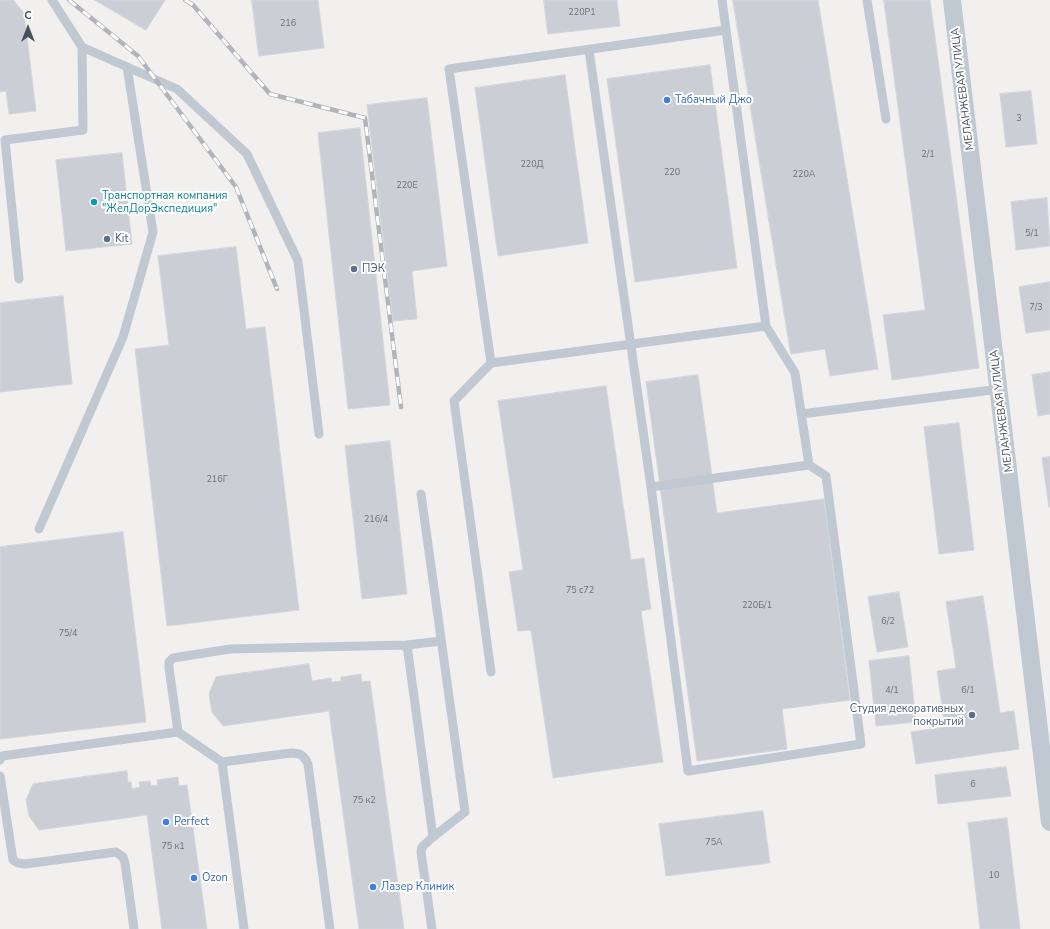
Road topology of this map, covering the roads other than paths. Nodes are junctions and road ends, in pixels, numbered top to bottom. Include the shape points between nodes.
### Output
1 (52, 0) edge
2 (722, 0) edge
3 (867, 0) edge
4 (952, 0) edge
5 (726, 30) junction
6 (82, 47) junction
7 (589, 50) junction
8 (128, 67) junction
9 (886, 120) dead end
10 (19, 279) dead end
11 (766, 326) junction
12 (630, 343) junction
13 (491, 363) junction
14 (1000, 389) junction
15 (801, 414) junction
16 (319, 434) dead end
17 (809, 465) junction
18 (651, 487) junction
19 (421, 494) dead end
20 (39, 529) dead end
21 (441, 641) junction
22 (407, 645) junction
23 (491, 672) dead end
24 (178, 732) junction
25 (0, 760) edge
26 (222, 762) junction
27 (0, 776) edge
28 (1050, 822) edge
29 (433, 837) junction
30 (134, 929) edge
31 (244, 929) edge
32 (330, 929) edge
33 (432, 929) edge

1 - 6 lane
2 - 5 lane
3 - 9 lane
4 - 14 street, МЕЛАНЖЕВАЯ УЛИЦА
5 - 7 lane
5 - 11 lane
6 - 8 lane
6 - 10 lane via 83,130 5,140
7 - 12 lane
7 - 13 lane via 449,69
8 - 16 lane via 177,89 247,154 298,261
8 - 20 lane via 153,232 123,337
11 - 12 lane
11 - 15 lane via 795,373
12 - 13 lane
12 - 18 lane
13 - 23 lane via 454,401
14 - 15 lane
14 - 28 street, МЕЛАНЖЕВАЯ УЛИЦА
15 - 17 lane
17 - 18 lane
17 - 18 lane via 826,476 861,744 688,771
19 - 21 lane
21 - 22 lane
21 - 29 lane via 464,812
22 - 24 lane via 230,649 173,658 169,662 169,668
22 - 29 lane
24 - 25 lane via 2,756
24 - 26 lane
26 - 31 lane
26 - 32 lane via 291,753 299,753 305,758 308,764
27 - 30 lane via 13,860 25,864 116,852 123,857 125,863
29 - 33 lane via 422,847

